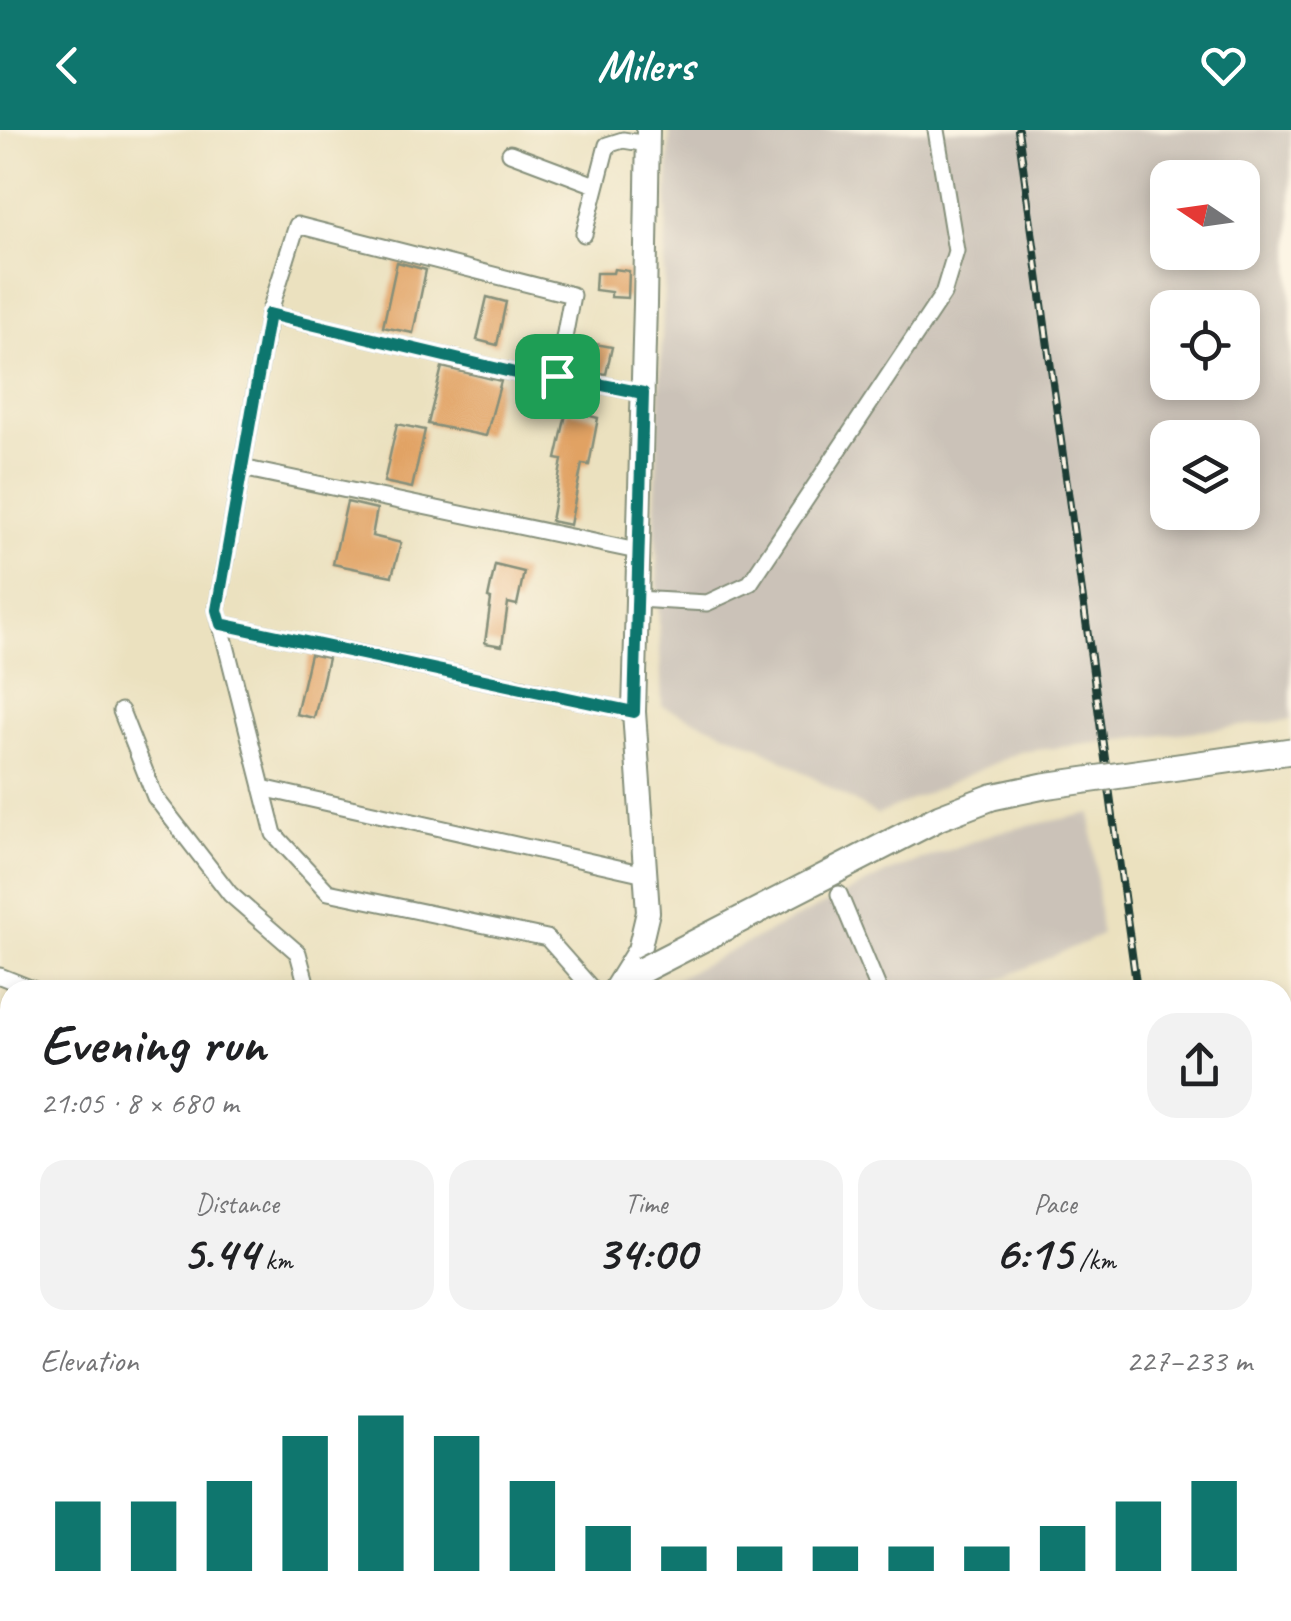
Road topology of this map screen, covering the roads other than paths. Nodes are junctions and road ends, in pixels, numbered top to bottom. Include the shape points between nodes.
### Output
1 (936, 130) edge
2 (648, 137) edge
3 (510, 153) dead end
4 (596, 185) junction
5 (584, 234) dead end
6 (269, 314) junction
7 (557, 376) junction
8 (643, 393) junction
9 (242, 468) junction
10 (637, 551) junction
11 (636, 600) junction
12 (221, 624) junction
13 (121, 712) dead end
14 (634, 712) junction
15 (1291, 751) edge
16 (1291, 762) edge
17 (262, 788) junction
18 (646, 874) junction
19 (839, 894) dead end
20 (305, 980) edge
21 (584, 980) edge
22 (630, 980) edge
23 (638, 980) edge
24 (639, 980) edge
25 (874, 980) edge

1 - 11 street via 956,252 943,294 750,583 707,603
2 - 4 street via 607,145
2 - 8 street
3 - 4 street
4 - 5 street
6 - 7 street via 536,378
6 - 7 street via 298,225 572,295
6 - 9 street
7 - 8 street
8 - 10 street
9 - 10 street
9 - 12 street via 217,610
10 - 11 street
11 - 14 street
12 - 14 street
12 - 17 street
13 - 20 street via 156,797 230,894 298,952
14 - 18 street
15 - 23 main road, bridge via 992,797 940,817
16 - 24 main road via 995,808 944,827
17 - 18 street
17 - 21 street via 274,834 328,892 547,938
18 - 22 street via 648,912
19 - 25 street

